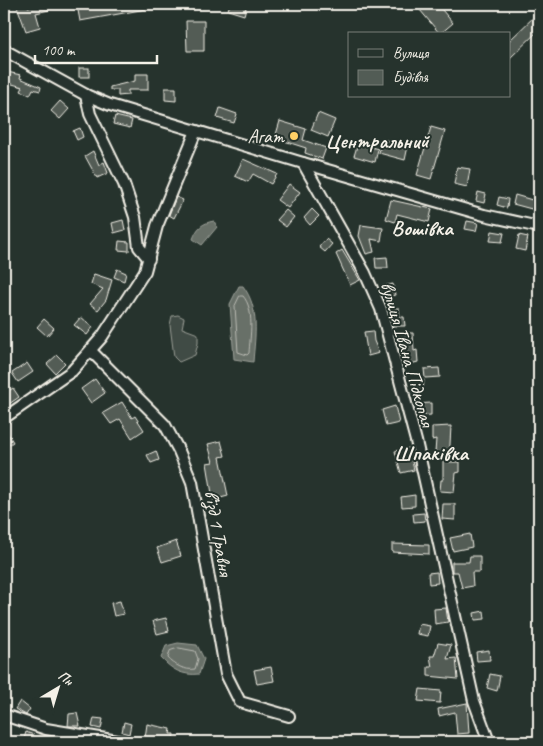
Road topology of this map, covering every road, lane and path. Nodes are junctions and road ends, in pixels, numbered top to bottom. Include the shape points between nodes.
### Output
1 (4, 50) edge
2 (86, 95) junction
3 (196, 131) junction
4 (303, 163) junction
5 (539, 226) edge
6 (149, 259) junction
7 (91, 351) junction
8 (4, 418) edge
9 (4, 715) edge
10 (289, 716) dead end
11 (124, 742) edge
12 (489, 742) edge

1 - 2 street
2 - 3 street
2 - 6 street via 90,114 124,184 135,217 139,246
3 - 4 street
3 - 6 street via 157,226
4 - 5 street via 484,215
4 - 12 street, вулиця Івана Підкопая via 368,278 381,309 416,440 474,701
6 - 7 street via 145,271
7 - 8 street via 69,374
7 - 10 street, в’їзд 1 Травня via 165,426 192,482 226,674 233,691 240,702
9 - 11 street via 40,728

